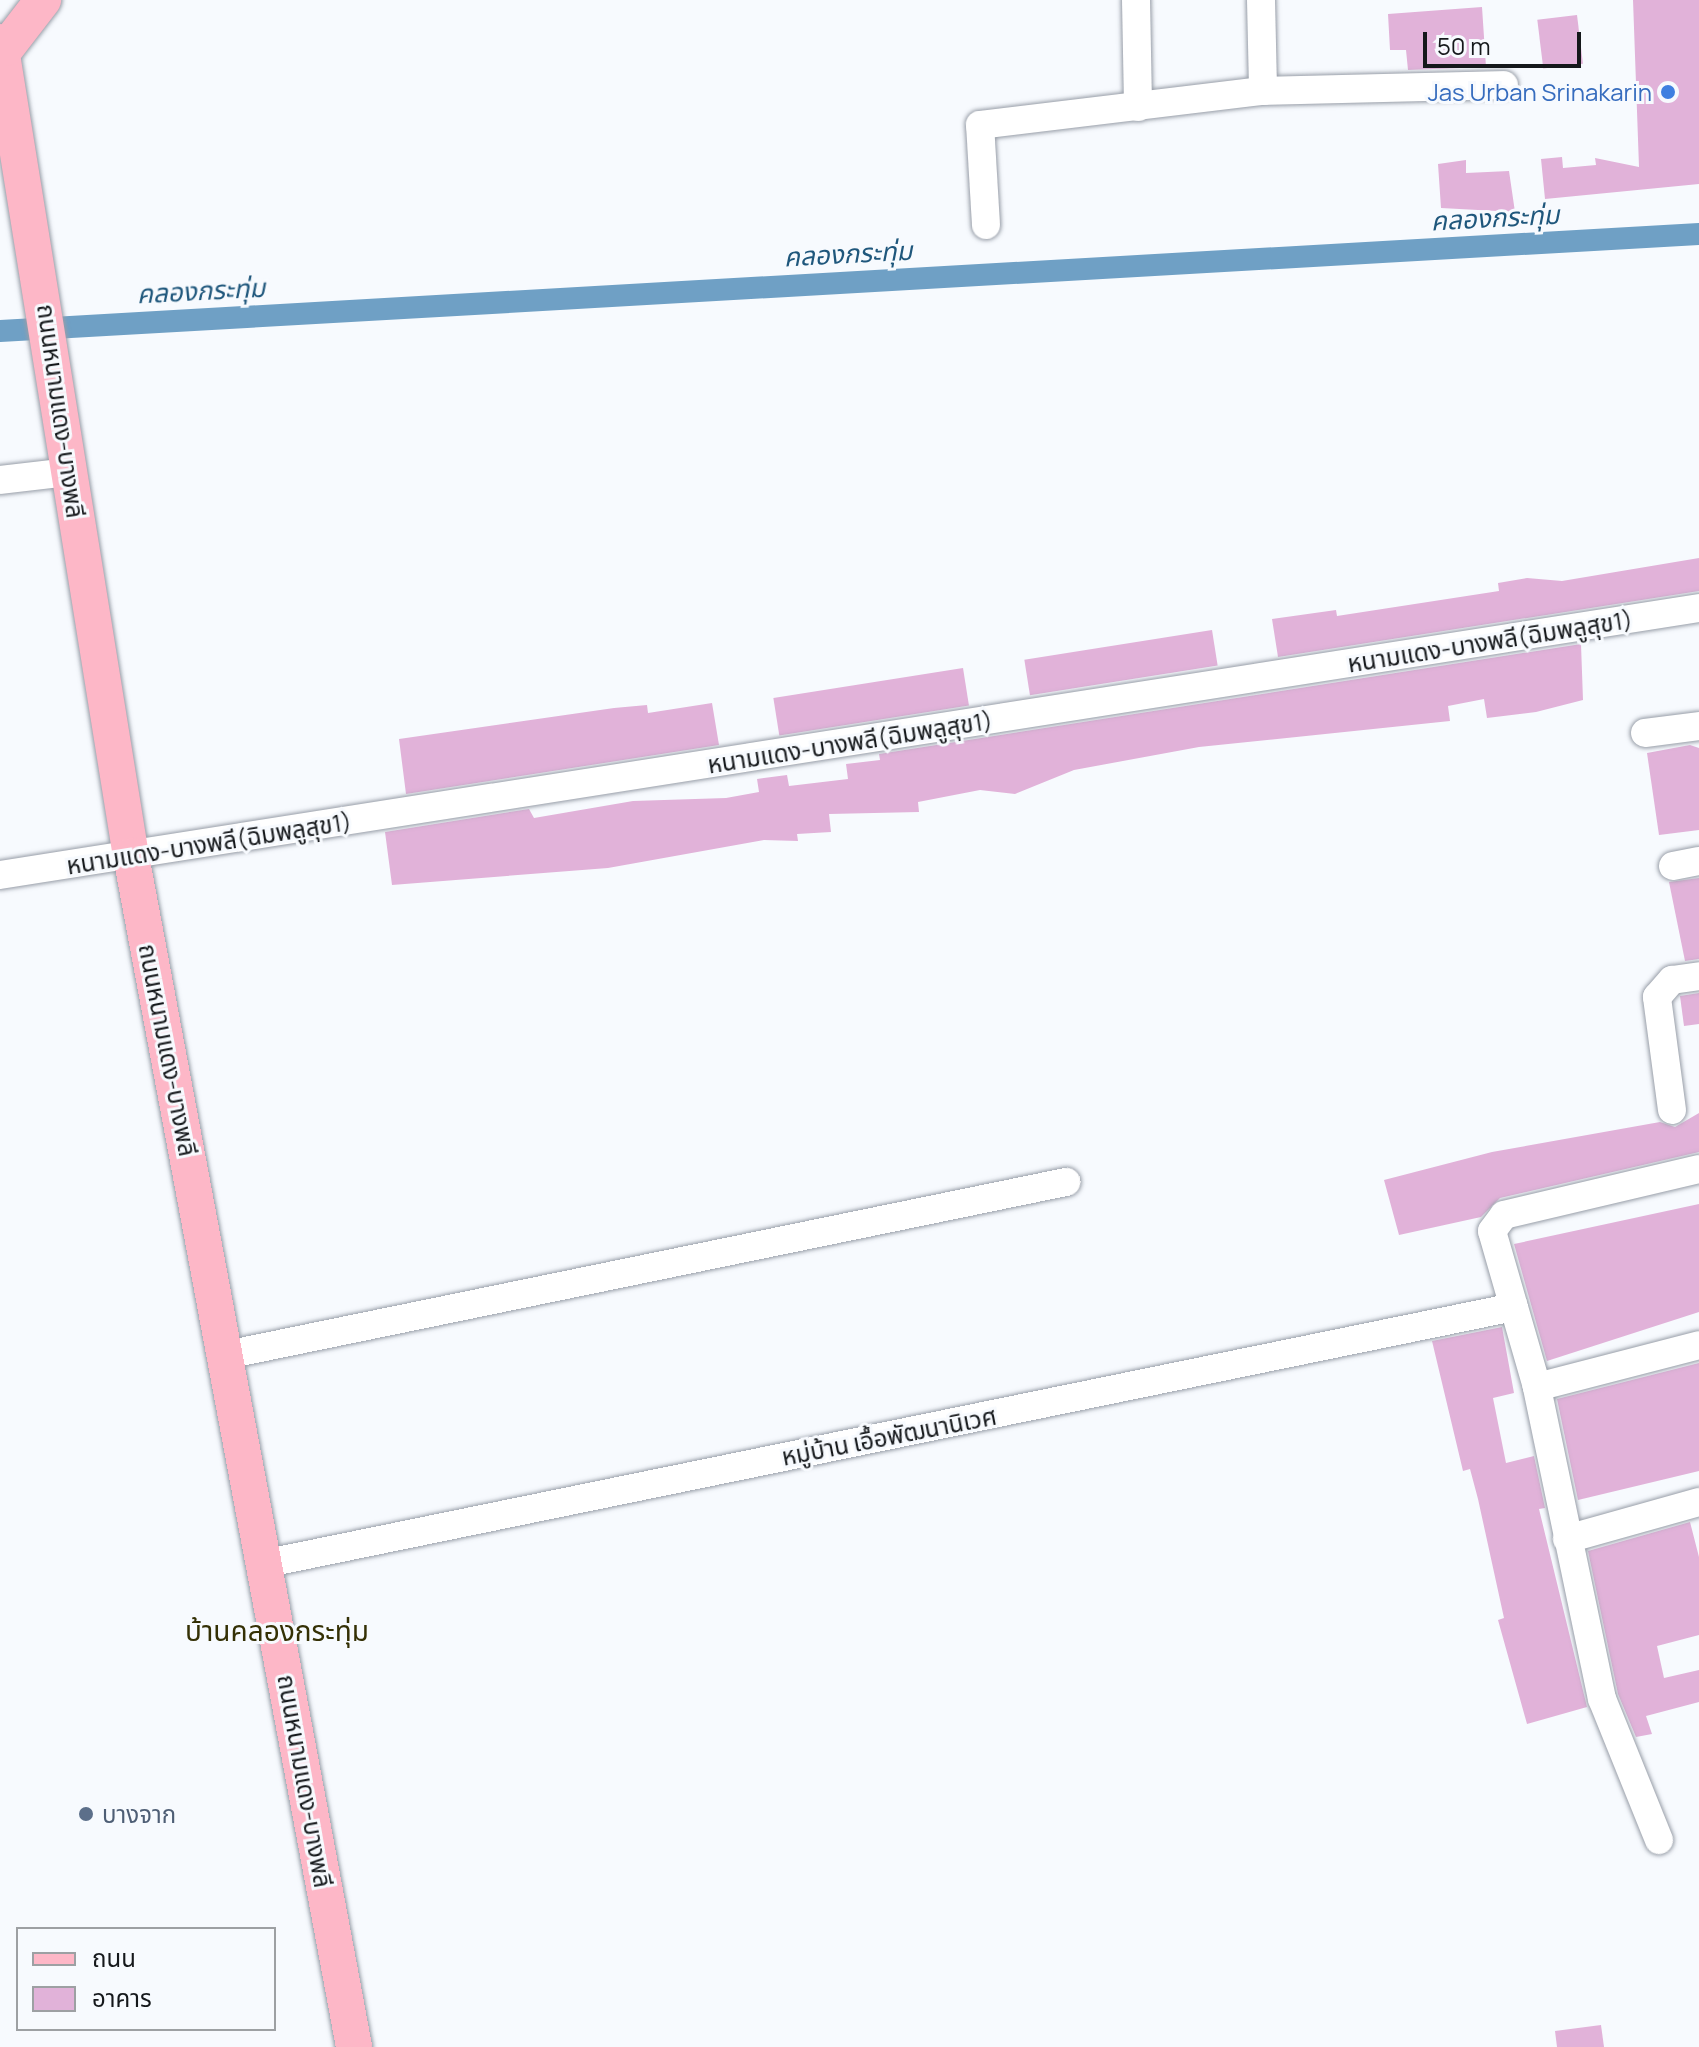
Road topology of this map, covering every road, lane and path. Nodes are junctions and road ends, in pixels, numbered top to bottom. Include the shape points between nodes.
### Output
1 (43, 0) edge
2 (1136, 0) edge
3 (1261, 0) edge
4 (3, 45) edge
5 (1504, 85) dead end
6 (1263, 91) junction
7 (1138, 107) junction
8 (986, 225) dead end
9 (69, 472) junction
10 (0, 480) edge
11 (1699, 608) edge
12 (1699, 726) edge
13 (1645, 733) dead end
14 (131, 856) junction
15 (0, 875) edge
16 (1699, 976) edge
17 (1672, 1110) dead end
18 (1699, 1169) edge
19 (1066, 1182) dead end
20 (1514, 1307) junction
21 (1699, 1345) edge
22 (226, 1355) junction
23 (1537, 1387) junction
24 (1699, 1502) edge
25 (1567, 1539) junction
26 (263, 1564) junction
27 (1659, 1840) dead end
28 (354, 2047) edge

1 - 4 main road, ถนนหนามแดง-บางพลี
2 - 7 street
3 - 6 street
4 - 9 main road, ถนนหนามแดง-บางพลี
5 - 6 street
6 - 7 street
7 - 8 street via 980,125
9 - 10 street
9 - 14 main road, ถนนหนามแดง-บางพลี
11 - 14 street, หนามแดง-บางพลี(ฉิมพลูสุข1)
12 - 13 street
14 - 15 street, หนามแดง-บางพลี(ฉิมพลูสุข1)
14 - 22 main road, ถนนหนามแดง-บางพลี
16 - 17 street via 1672,980 1657,997
18 - 20 street via 1495,1222
19 - 22 street
20 - 23 street
20 - 26 street, หมู่บ้าน เอื้อพัฒนานิเวศ
21 - 23 street
22 - 26 main road, ถนนหนามแดง-บางพลี
23 - 25 street
24 - 25 street
25 - 27 street via 1602,1699
26 - 28 main road, ถนนหนามแดง-บางพลี

